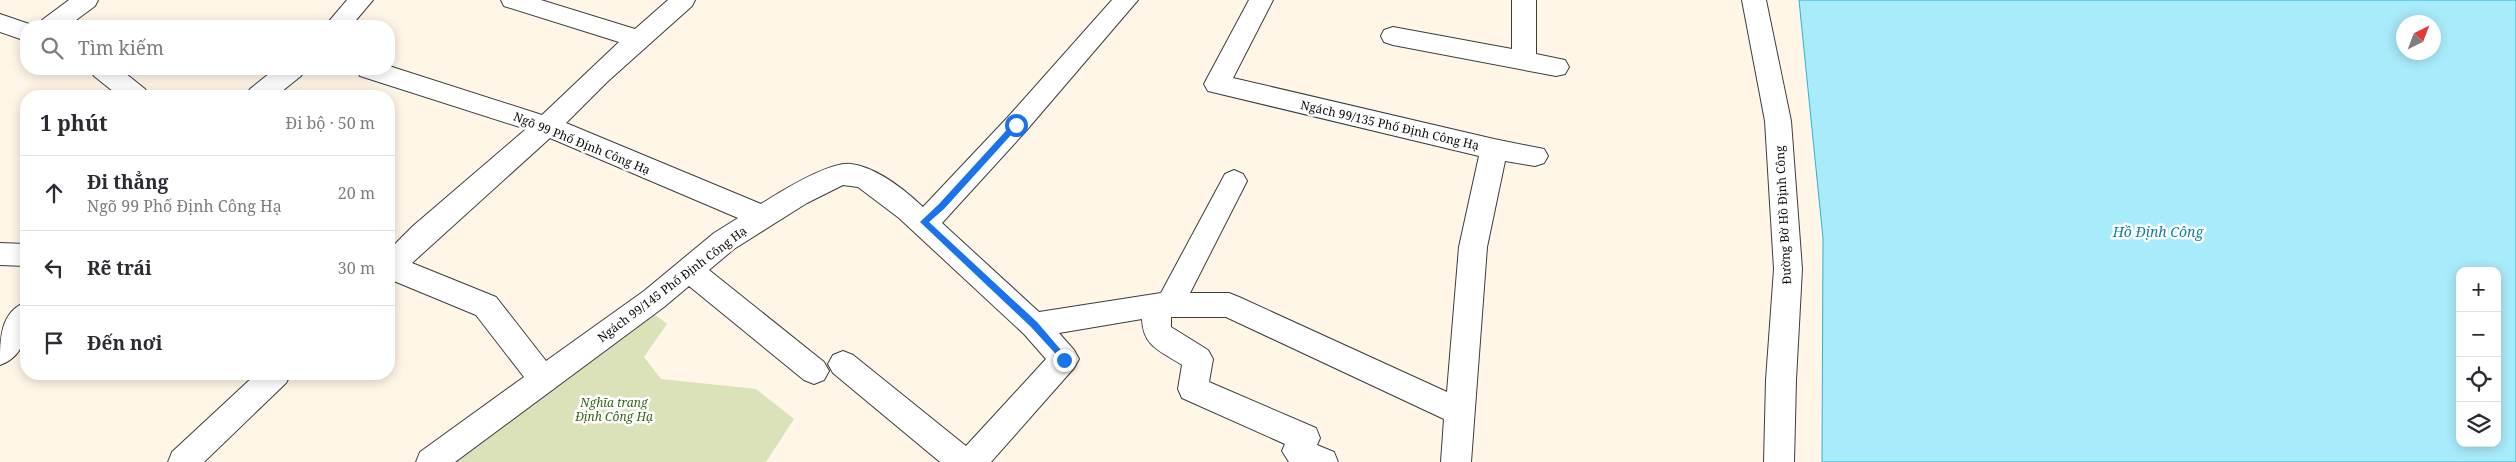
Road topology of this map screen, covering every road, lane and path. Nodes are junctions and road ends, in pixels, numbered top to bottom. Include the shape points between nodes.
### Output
1 (86, 0) edge
2 (362, 0) edge
3 (513, 0) edge
4 (683, 0) edge
5 (1126, 0) edge
6 (1261, 0) edge
7 (1524, 0) edge
8 (1754, 0) edge
9 (59, 20) edge
10 (343, 20) edge
11 (0, 23) edge
12 (20, 30) edge
13 (1393, 36) dead end
14 (639, 39) junction
15 (1524, 61) junction
16 (1556, 67) dead end
17 (111, 75) edge
18 (285, 75) edge
19 (388, 75) edge
20 (129, 90) edge
21 (266, 90) edge
22 (546, 126) junction
23 (1494, 149) junction
24 (1535, 156) dead end
25 (1234, 181) dead end
26 (763, 217) junction
27 (924, 222) junction
28 (0, 254) edge
29 (20, 255) edge
30 (395, 261) edge
31 (395, 269) edge
32 (689, 270) junction
33 (1162, 305) junction
34 (20, 323) edge
35 (1034, 325) junction
36 (0, 352) edge
37 (543, 379) junction
38 (270, 380) edge
39 (1460, 412) junction
40 (183, 462) edge
41 (431, 462) edge
42 (963, 462) edge
43 (972, 462) edge
44 (1323, 462) edge
45 (1456, 462) edge
46 (1779, 462) edge

1 - 9 street
2 - 10 street
3 - 14 street
4 - 14 street
5 - 27 street via 942,207
6 - 23 street, Ngách 99/135 Phố Định Công Hạ via 1218,84
7 - 15 street
8 - 46 street, Đường Bờ Hồ Định Công via 1778,121 1788,269 1780,380
11 - 12 street
13 - 15 street
14 - 22 street
15 - 16 street
17 - 20 street
18 - 21 street
19 - 22 street, Ngõ 99 Phố Định Công Hạ
22 - 26 street, Ngõ 99 Phố Định Công Hạ
22 - 30 street
23 - 24 street
23 - 39 street, Ngách 99/135 Phố Định Công Hạ via 1473,247
25 - 33 street
26 - 27 street, Ngách 99/145 Phố Định Công Hạ via 820,183 851,174 867,180
26 - 32 street, Ngách 99/145 Phố Định Công Hạ via 724,241
27 - 35 street, Ngách 99/145 Phố Định Công Hạ
28 - 29 street
31 - 37 street via 486,306
32 - 37 street, Ngách 99/145 Phố Định Công Hạ
32 - 42 street
33 - 35 street
33 - 39 street via 1229,305
33 - 44 street via 1158,333 1198,359 1193,389 1305,438 1297,451
34 - 36 street
35 - 43 street, Ngách 99/145 Phố Định Công Hạ via 1064,360
37 - 41 street, Ngách 99/145 Phố Định Công Hạ
38 - 40 street
39 - 45 street, Ngách 99/135 Phố Định Công Hạ

